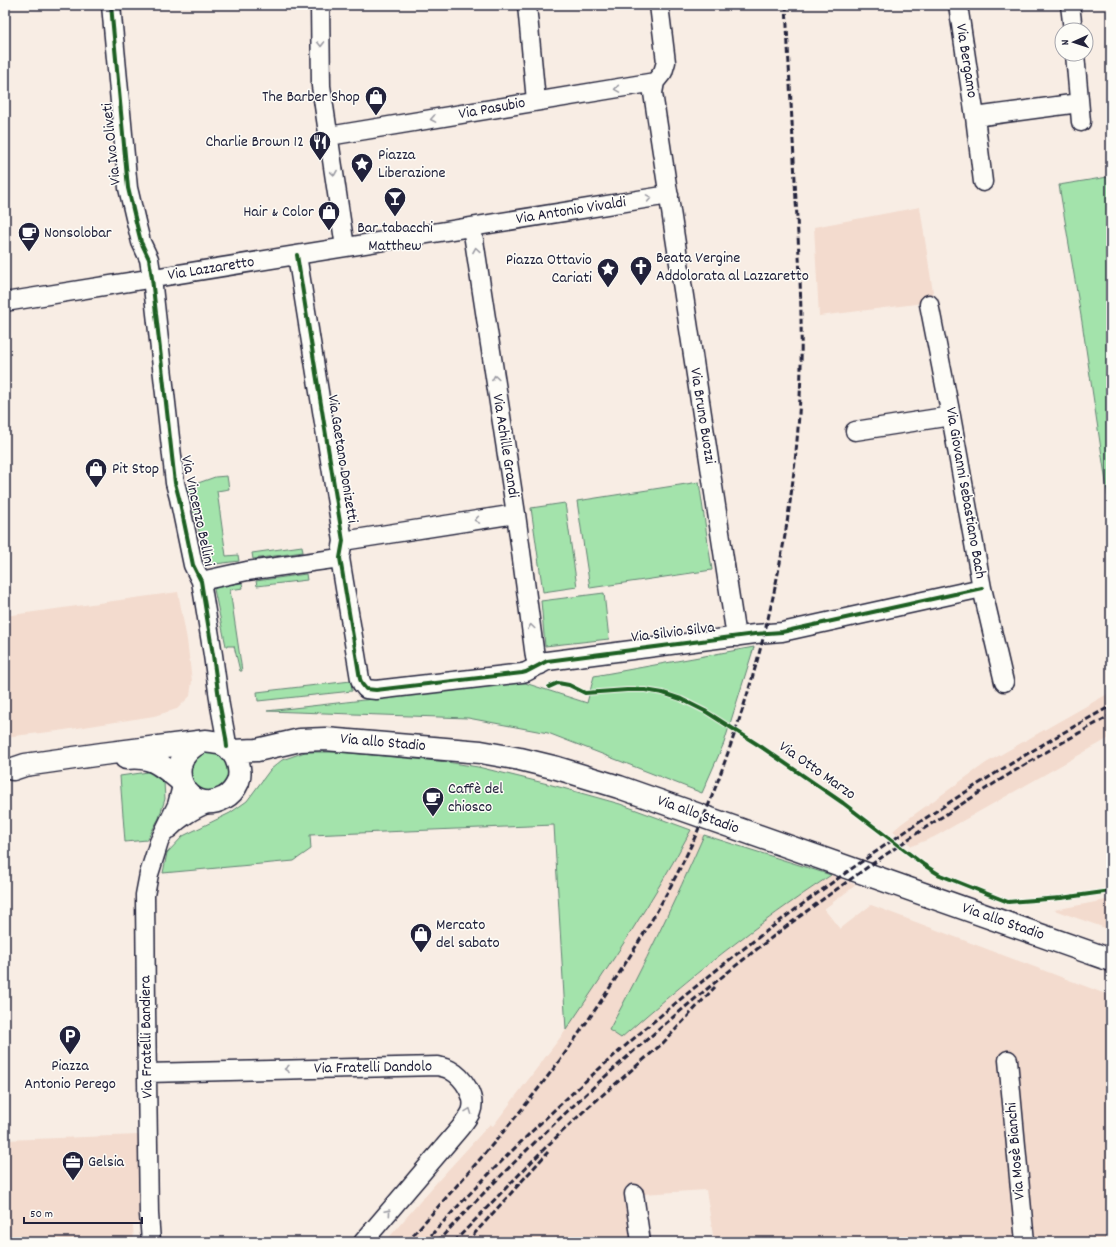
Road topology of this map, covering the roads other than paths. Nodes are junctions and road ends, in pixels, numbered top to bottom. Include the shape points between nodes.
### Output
1 (111, 5) edge
2 (320, 5) edge
3 (527, 5) edge
4 (659, 5) edge
5 (958, 5) edge
6 (1070, 5) edge
7 (1072, 22) edge
8 (1076, 62) edge
9 (655, 82) junction
10 (536, 101) junction
11 (1079, 103) junction
12 (975, 117) junction
13 (1081, 122) dead end
14 (329, 136) junction
15 (983, 182) dead end
16 (669, 195) junction
17 (472, 227) junction
18 (345, 247) junction
19 (297, 255) junction
20 (152, 278) junction
21 (5, 302) edge
22 (929, 304) dead end
23 (951, 416) junction
24 (855, 431) dead end
25 (516, 514) junction
26 (343, 541) junction
27 (340, 558) junction
28 (201, 581) junction
29 (982, 588) junction
30 (736, 637) junction
31 (540, 664) junction
32 (1004, 682) dead end
33 (366, 689) joint
34 (220, 706) junction
35 (203, 742) junction
36 (270, 747) junction
37 (229, 749) junction
38 (9, 770) edge
39 (239, 778) junction
40 (181, 783) junction
41 (211, 802) junction
42 (163, 836) junction
43 (1111, 960) edge
44 (1008, 1060) dead end
45 (147, 1073) junction
46 (634, 1194) dead end
47 (151, 1242) edge
48 (363, 1242) edge
49 (641, 1242) edge
50 (1024, 1242) edge

1 - 20 street, Via Ivo Oliveti via 128,188
2 -> 14 street via 321,86
3 - 10 street
4 - 9 street via 666,62 663,72
5 - 12 street, Via Bergamo
6 - 7 street
8 - 11 street
9 -> 10 street, Via Pasubio
9 - 16 street, Via Bruno Buozzi via 653,93
10 -> 14 street, Via Pasubio
11 - 12 street, Via Bergamo
11 - 13 street
12 - 15 street, Via Bergamo
14 -> 18 street
17 -> 16 street, Via Antonio Vivaldi
16 - 30 street, Via Bruno Buozzi
17 - 18 street
25 -> 17 street, Via Achille Grandi
18 - 19 street, Via Lazzaretto
19 - 20 street, Via Lazzaretto
19 - 26 street, Via Gaetano Donizetti
20 - 21 street, Via Lazzaretto
20 - 28 street, Via Vincenzo Bellini via 175,483 193,565
22 - 23 street, Via Giovanni Sebastiano Bach
23 - 24 street
23 - 29 street, Via Giovanni Sebastiano Bach
25 -> 26 street
31 -> 25 street, Via Achille Grandi via 535,657
26 - 27 street, Via Gaetano Donizetti
27 - 28 street via 248,571
27 - 33 street, Via Gaetano Donizetti via 360,679
28 - 34 street, Via Vincenzo Bellini
29 - 30 street, Via Silvio Silva via 782,632
29 - 32 street, Via Giovanni Sebastiano Bach
30 - 31 street, Via Silvio Silva via 547,661
31 - 33 street, Via Silvio Silva via 526,672 376,690
34 - 35 street, Via Vincenzo Bellini via 214,728
34 - 37 street, Via Vincenzo Bellini
35 - 37 main road, Via allo Stadio via 219,743
35 - 38 main road, Via allo Stadio via 25,765
35 - 40 main road via 193,746 184,755 179,767
36 - 37 main road, Via allo Stadio via 252,750
36 - 39 main road, Via allo Stadio
36 - 43 main road, Via allo Stadio via 300,740 325,738 481,752 542,764 619,787
37 - 39 main road via 238,761
38 - 40 main road, Via allo Stadio via 26,771 143,757 163,766
39 - 41 main road, Via allo Stadio via 228,795
40 - 41 main road, Via allo Stadio via 195,798
40 - 42 street, Via Fratelli Bandiera via 177,805
41 - 42 street, Via Fratelli Bandiera via 184,815
42 - 45 street, Via Fratelli Bandiera via 149,874 145,895
44 - 50 street, Via Mosè Bianchi
45 - 47 street, Via Fratelli Bandiera
48 -> 45 street, Via Fratelli Dandolo via 471,1112 469,1091 462,1079 451,1070 438,1066
46 - 49 street

